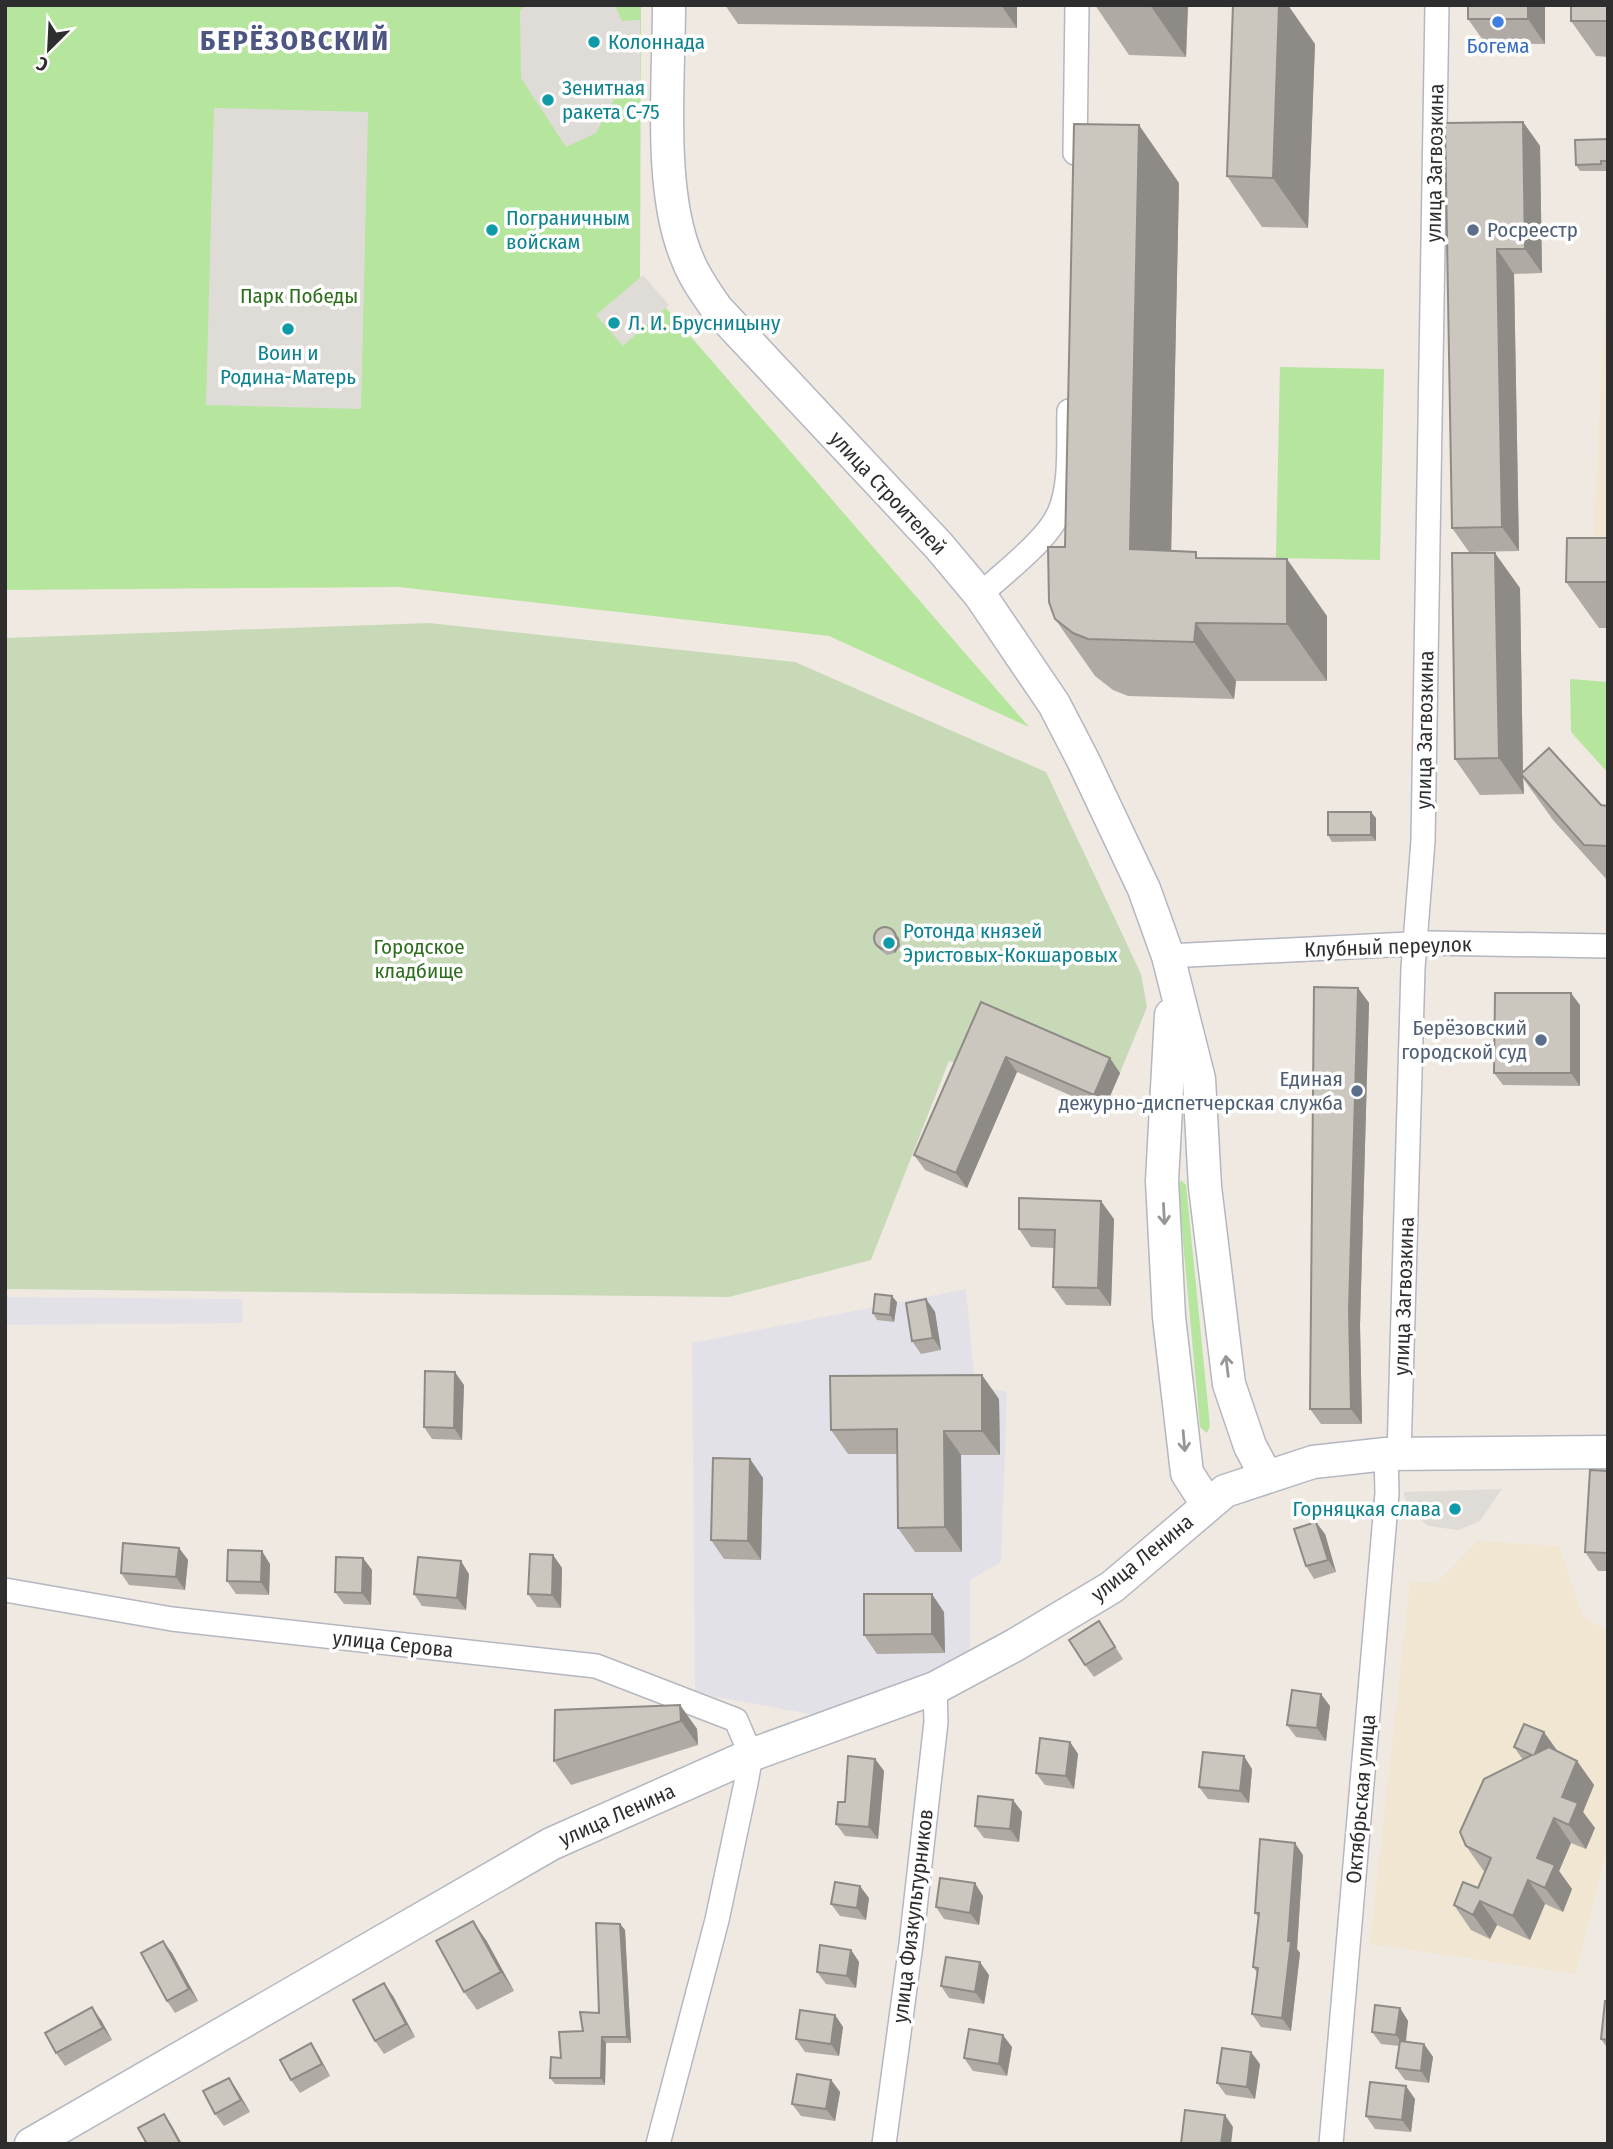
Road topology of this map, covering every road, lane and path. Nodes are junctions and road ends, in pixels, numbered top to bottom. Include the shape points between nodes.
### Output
1 (669, 5) edge
2 (1077, 5) edge
3 (1437, 5) edge
4 (1074, 170) edge
5 (1071, 388) edge
6 (980, 595) junction
7 (1415, 944) junction
8 (1608, 946) edge
9 (1169, 965) junction
10 (1162, 1181) junction
11 (1205, 1187) junction
12 (1608, 1452) edge
13 (1393, 1454) junction
14 (1266, 1476) junction
15 (1207, 1504) junction
16 (5, 1590) edge
17 (935, 1688) junction
18 (751, 1755) junction
19 (31, 2144) edge
20 (658, 2144) edge
21 (884, 2144) edge
22 (1331, 2144) edge

1 - 6 main road, улица Строителей via 670,177 676,221 699,284
2 - 4 street
3 - 7 street, улица Загвозкина via 1430,562 1423,841
5 - 6 street via 1065,495 1060,511 1048,530
6 - 9 main road, улица Строителей via 1054,704 1083,760 1144,889
7 - 8 street, Клубный переулок
7 - 9 street, Клубный переулок
7 - 13 street, улица Загвозкина
9 - 10 main road via 1171,1045
9 - 11 main road via 1199,1079
10 - 11 main road via 1177,1166 1190,1167
10 -> 15 main road via 1169,1317 1187,1473
14 -> 11 main road via 1250,1446 1229,1384
12 - 13 main road
13 - 14 main road via 1313,1462
13 - 22 street, Октябрьская улица
14 - 15 main road, улица Ленина via 1225,1491
15 - 17 main road, улица Ленина via 1112,1587
16 - 18 street, улица Серова via 172,1619 596,1666 736,1720
17 - 18 main road, улица Ленина
17 - 21 street, улица Физкультурников via 936,1722 913,1930
18 - 19 main road, улица Ленина via 551,1844
18 - 20 street via 717,1920

